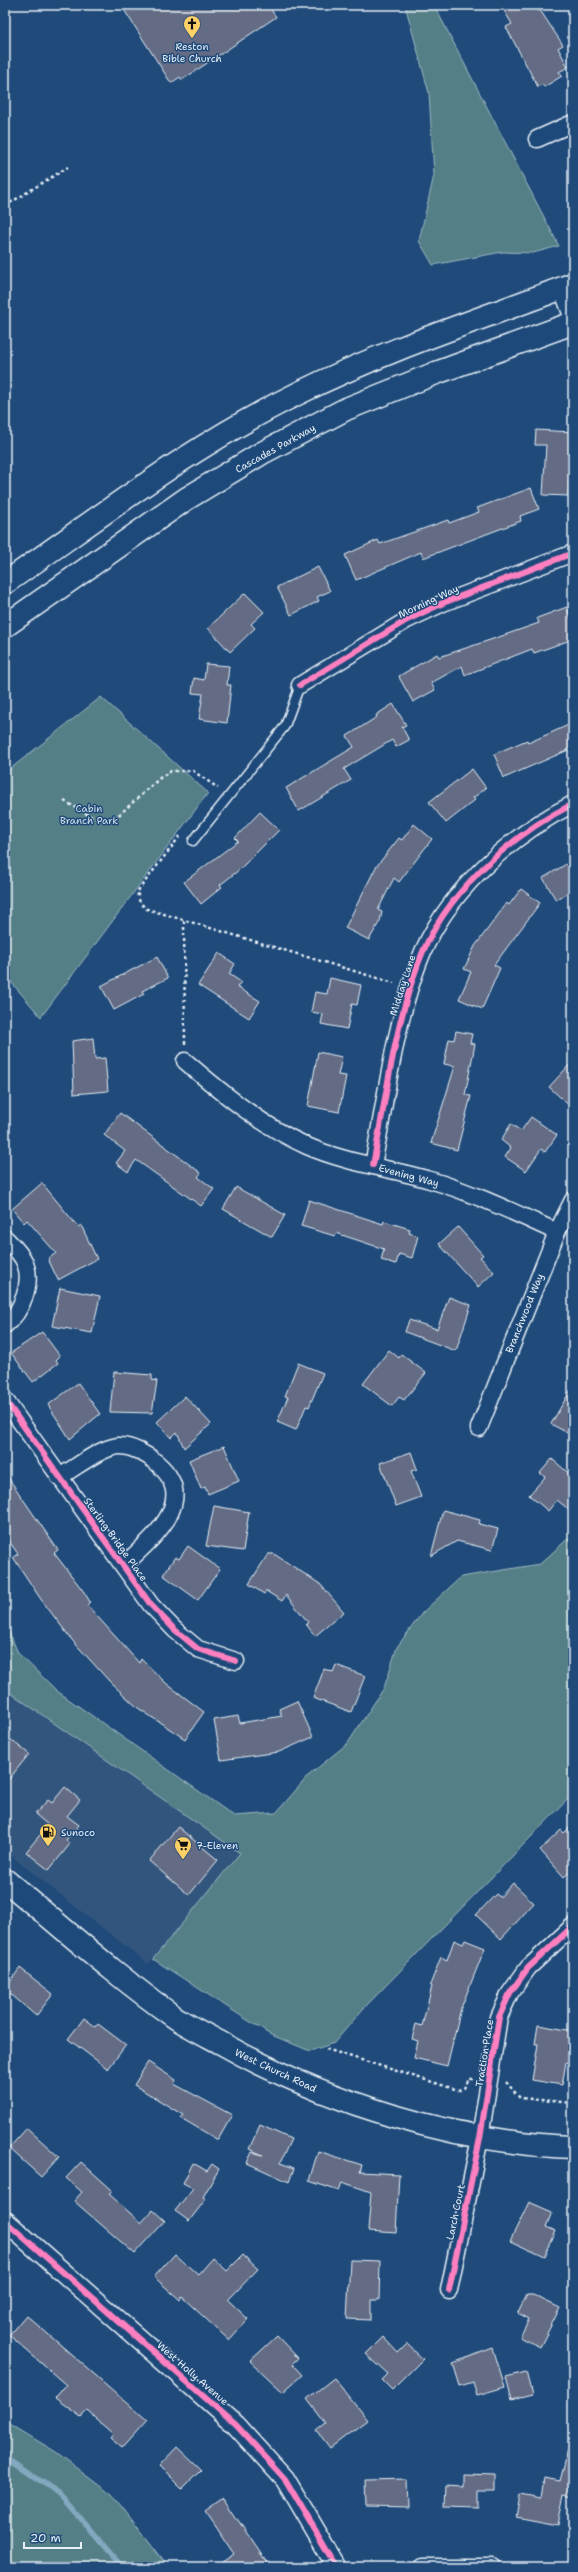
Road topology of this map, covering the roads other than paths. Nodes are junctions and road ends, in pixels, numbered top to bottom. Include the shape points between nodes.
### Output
1 (573, 123) edge
2 (537, 139) dead end
3 (568, 286) edge
4 (573, 319) edge
5 (573, 323) edge
6 (573, 552) edge
7 (5, 583) edge
8 (5, 626) edge
9 (300, 686) joint
10 (573, 804) edge
11 (193, 841) dead end
12 (185, 1061) road end
13 (373, 1165) junction
14 (573, 1200) edge
15 (557, 1232) junction
16 (5, 1238) edge
17 (5, 1325) edge
18 (5, 1400) edge
19 (479, 1428) dead end
20 (59, 1477) junction
21 (123, 1566) junction
22 (236, 1661) dead end
23 (5, 1880) edge
24 (573, 1926) edge
25 (480, 2138) junction
26 (573, 2147) edge
27 (5, 2221) edge
28 (449, 2290) dead end
29 (337, 2567) edge
30 (421, 2567) edge
31 (492, 2567) edge

1 - 2 street
3 - 4 street
3 - 7 main road via 376,358 259,413 151,481
5 - 8 main road, Cascades Parkway via 346,409 262,453 186,499
6 - 9 street, Morning Way via 443,603 407,620
9 - 11 lane via 286,726
10 - 13 street, Midday Lane via 533,827 498,853 465,888 436,927 418,962 402,1016
12 - 13 street, Evening Way via 215,1087 276,1130 314,1148
13 - 15 street, Evening Way via 472,1194
14 - 15 street, Branchwood Way
15 - 19 street, Branchwood Way
16 - 17 street via 25,1263 28,1277 20,1307 13,1319
18 - 20 street, Sterling Bridge Place
20 - 21 street, Sterling Bridge Place
20 - 21 street via 107,1449 120,1446 145,1453 164,1469 172,1481 175,1497 171,1510 156,1536
21 - 22 street, Sterling Bridge Place via 151,1605 175,1630 198,1649
23 - 25 main road, West Church Road via 177,2018 252,2060 315,2088 421,2123
24 - 25 street, Traction Place via 528,1968 510,1993 499,2017
25 - 26 main road, West Church Road
25 - 28 street, Larch Court
27 - 29 street, West Holly Avenue via 236,2425 285,2479
30 - 31 street

